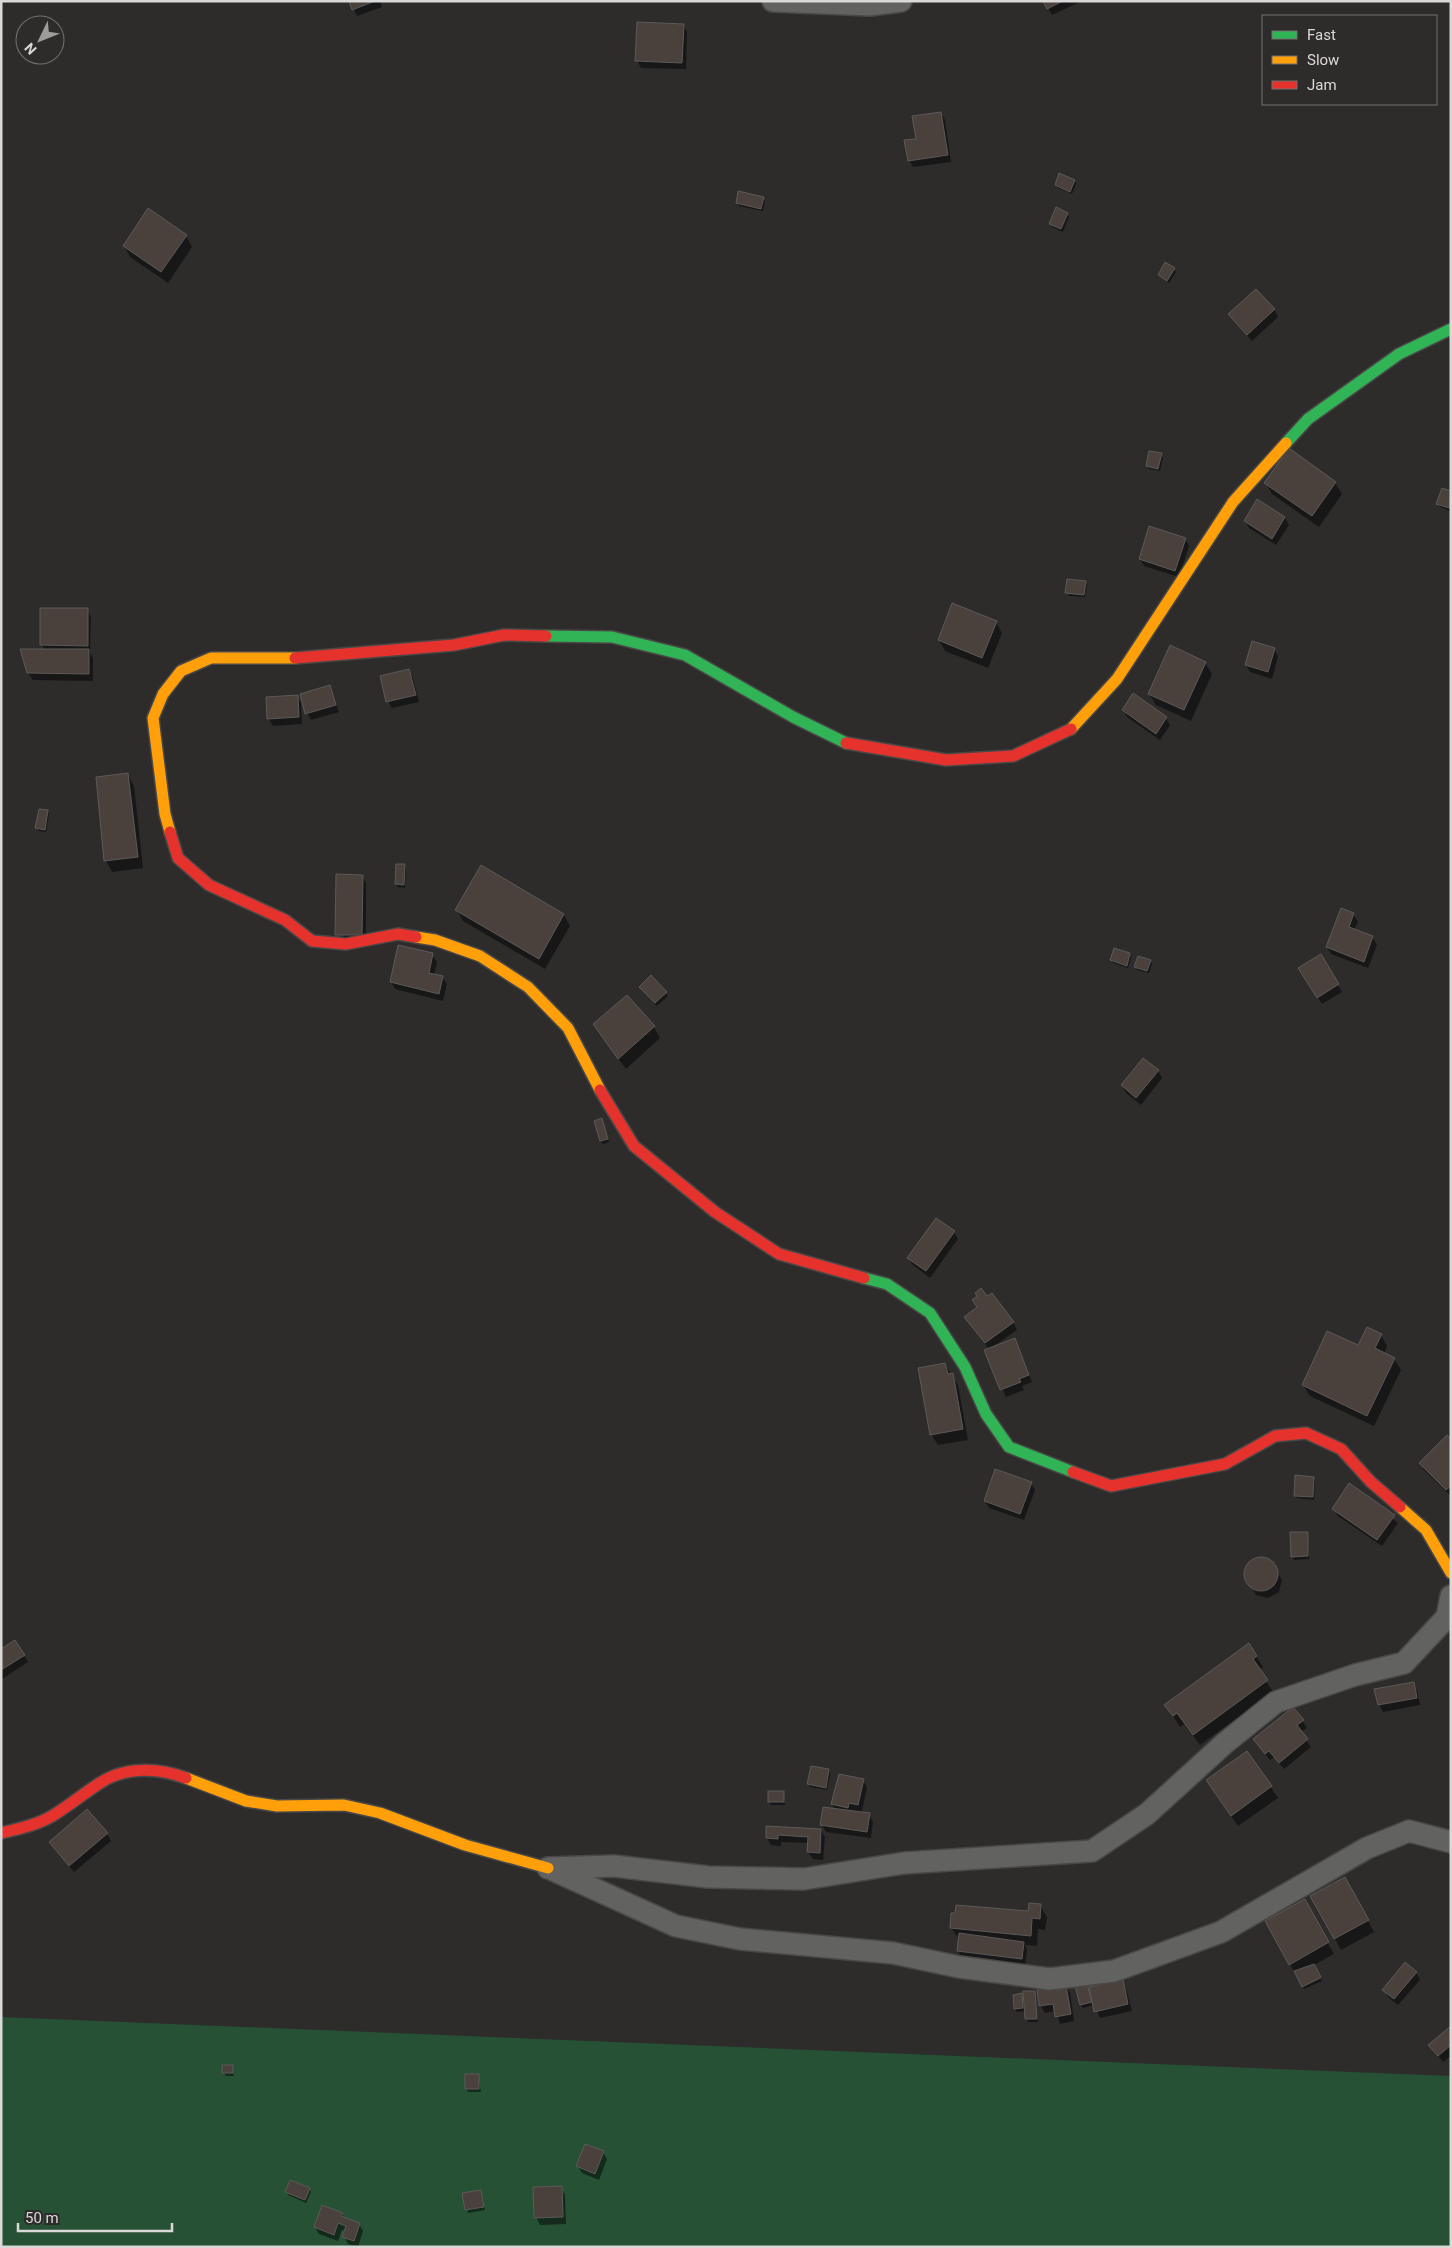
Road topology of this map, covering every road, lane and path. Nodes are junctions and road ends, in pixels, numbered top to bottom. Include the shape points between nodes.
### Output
1 (773, 1) edge
2 (901, 1) edge
3 (1451, 330) edge
4 (1451, 1573) edge
5 (1451, 1596) edge
6 (1, 1833) edge
7 (1451, 1842) edge
8 (548, 1868) junction

1 - 2 street via 870,5
3 - 4 street via 1399,354 1308,419 1233,502 1117,679 1069,731 1013,756 946,760 843,742 685,655 612,637 504,635 454,645 372,653 211,658 181,671 163,694 153,718 165,814 178,858 209,885 285,920 312,941 346,944 398,934 435,940 480,956 528,987 568,1028 634,1146 715,1212 779,1254 887,1284 930,1313 965,1367 986,1414 1009,1447 1111,1486 1225,1464 1275,1436 1306,1433 1341,1449 1371,1482 1426,1530
5 - 8 street via 1447,1617 1404,1663 1354,1675 1276,1702 1148,1814 1092,1851 904,1863 804,1879 708,1877 614,1866
6 - 8 street via 52,1816 102,1781 126,1772 150,1770 172,1773 246,1800 277,1806 344,1805 380,1813 466,1845
7 - 8 street via 1409,1831 1367,1848 1221,1932 1114,1971 1050,1978 959,1967 893,1953 740,1939 676,1926

